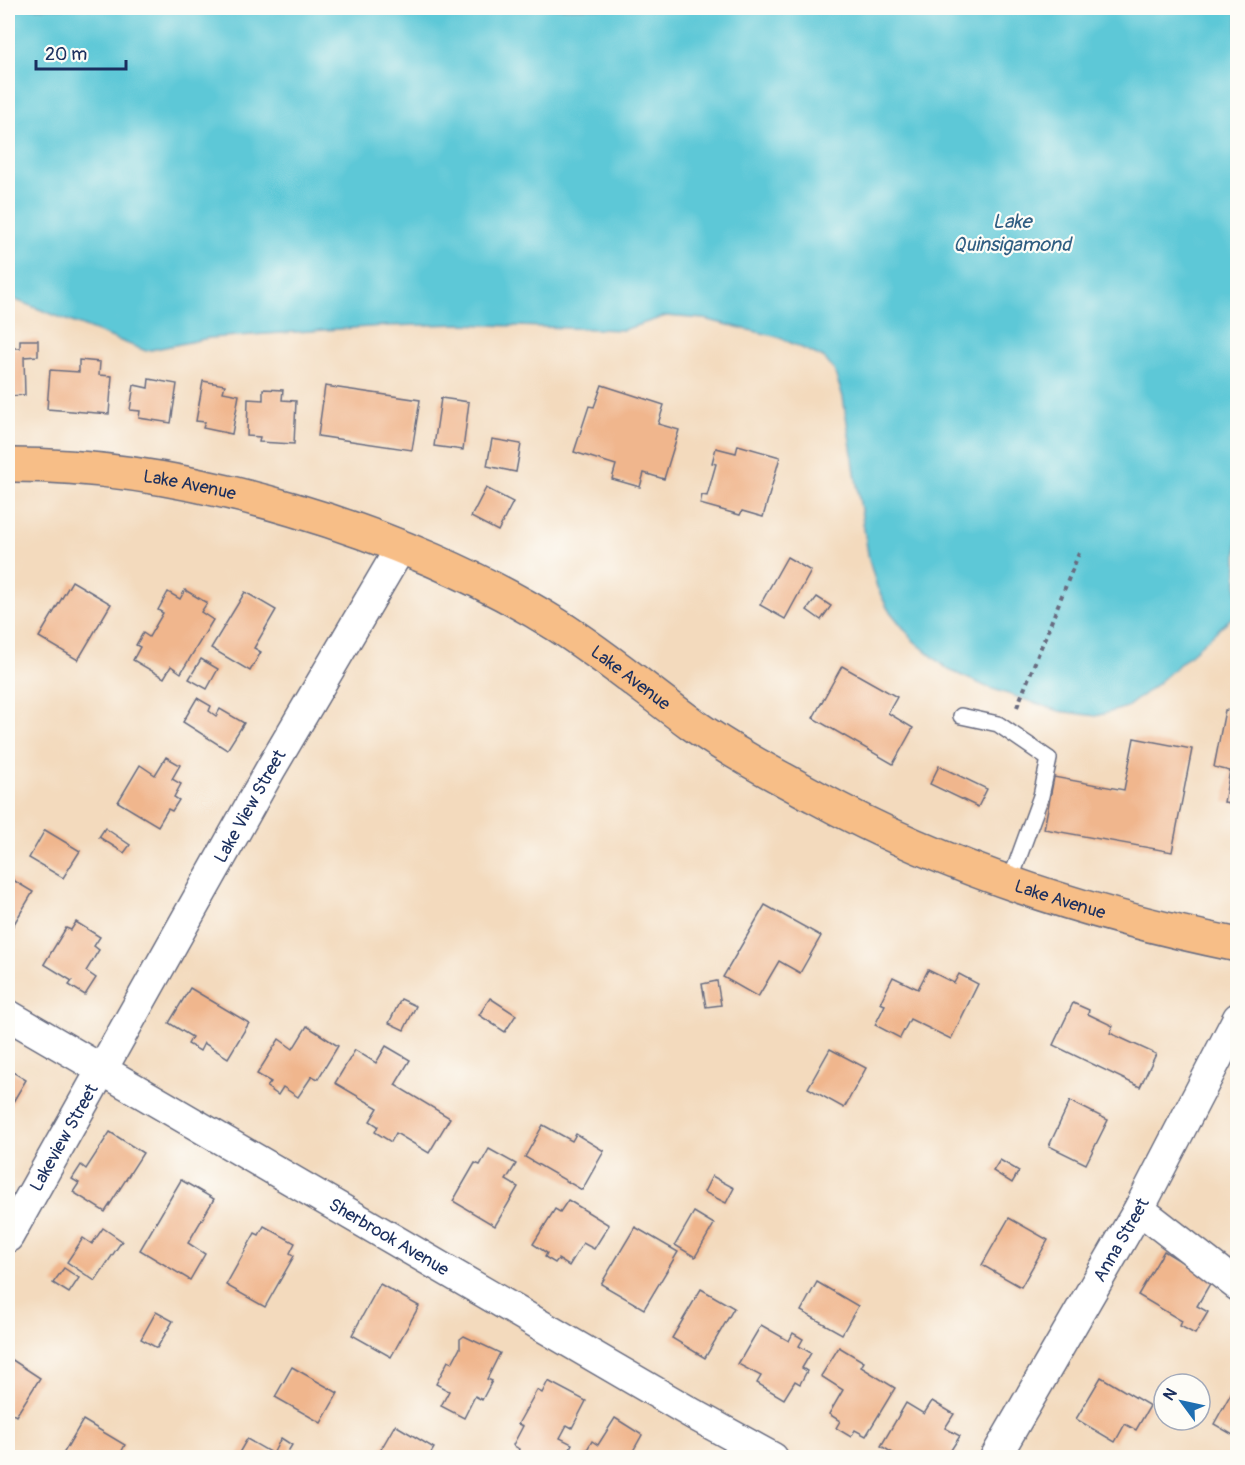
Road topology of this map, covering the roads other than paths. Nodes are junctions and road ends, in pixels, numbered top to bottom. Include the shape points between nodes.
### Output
1 (8, 465) edge
2 (401, 547) junction
3 (960, 716) dead end
4 (1009, 884) junction
5 (1238, 945) edge
6 (8, 1016) edge
7 (1238, 1018) edge
8 (103, 1069) junction
9 (1139, 1209) junction
10 (8, 1237) edge
11 (1238, 1286) edge
12 (773, 1458) edge
13 (995, 1458) edge

1 - 2 main road, Lake Avenue via 73,468 170,480 304,514
2 - 4 main road, Lake Avenue via 486,585 537,614 611,662 694,726 813,796 912,845
2 - 8 street, Lake View Street via 270,770
3 - 4 lane via 998,724 1049,759 1041,796
4 - 5 main road, Lake Avenue via 1135,922
6 - 8 street, Sherbrook Avenue
7 - 9 street, Anna Street
8 - 10 street, Lakeview Street
8 - 12 street, Sherbrook Avenue
9 - 11 street
9 - 13 street, Anna Street

